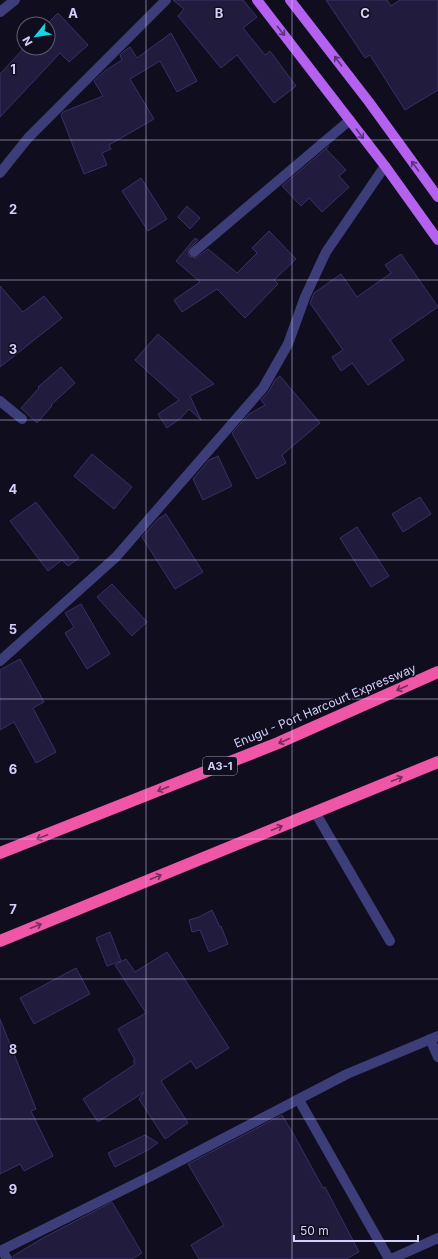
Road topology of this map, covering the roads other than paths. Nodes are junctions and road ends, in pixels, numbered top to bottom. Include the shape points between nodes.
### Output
1 (15, 0) edge
2 (166, 0) edge
3 (257, 0) edge
4 (290, 0) edge
5 (0, 12) edge
6 (350, 120) junction
7 (385, 166) junction
8 (0, 172) edge
9 (438, 197) edge
10 (438, 240) edge
11 (194, 252) dead end
12 (0, 401) edge
13 (22, 419) dead end
14 (0, 661) edge
15 (438, 672) edge
16 (438, 762) edge
17 (315, 812) junction
18 (0, 853) edge
19 (0, 941) edge
20 (390, 941) dead end
21 (434, 1037) edge
22 (438, 1057) edge
23 (299, 1100) junction
24 (438, 1238) edge
25 (3, 1253) edge
26 (390, 1259) edge

1 - 5 street
2 - 8 street via 28,138
3 -> 6 main road
9 -> 4 main road
6 -> 7 main road
6 - 11 street
7 - 10 main road
7 - 14 street via 326,252 288,344 262,388 116,557
12 - 13 street
15 -> 18 highway, Enugu - Port Harcourt Expressway / A3-1 via 278,743
17 -> 16 highway
19 -> 17 highway
17 - 20 street
21 - 22 street
21 - 23 street via 347,1074
23 - 25 street
23 - 26 street
24 - 26 street

